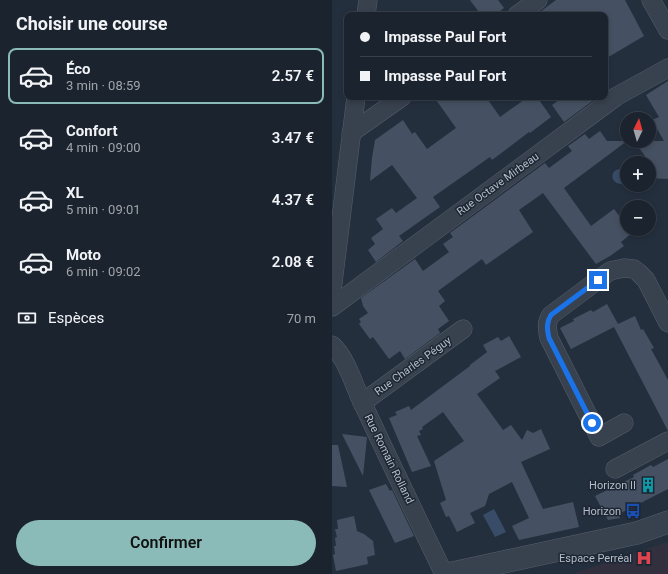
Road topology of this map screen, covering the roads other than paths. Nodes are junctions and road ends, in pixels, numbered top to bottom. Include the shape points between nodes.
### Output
1 (368, 0) edge
2 (538, 0) edge
3 (651, 0) edge
4 (366, 12) edge
5 (521, 12) edge
6 (668, 30) edge
7 (668, 68) edge
8 (356, 100) edge
9 (398, 100) edge
10 (351, 133) junction
11 (332, 291) edge
12 (332, 307) edge
13 (668, 323) edge
14 (463, 330) dead end
15 (332, 345) edge
16 (362, 403) junction
17 (624, 423) dead end
18 (668, 442) edge
19 (615, 469) dead end
20 (668, 522) edge
21 (444, 574) edge
22 (448, 574) edge

1 - 4 street
2 - 5 street
3 - 6 street
7 - 12 street, Rue Octave Mirbeau via 617,96
8 - 10 street
9 - 10 street
10 - 11 street
13 - 17 street via 646,280 634,269 624,268 610,271 551,315 548,320 549,338 599,437
14 - 16 street, Rue Charles Péguy
15 - 16 street, Rue Romain Rolland via 338,351
16 - 21 street, Rue Romain Rolland
18 - 19 street
20 - 22 street via 637,533

